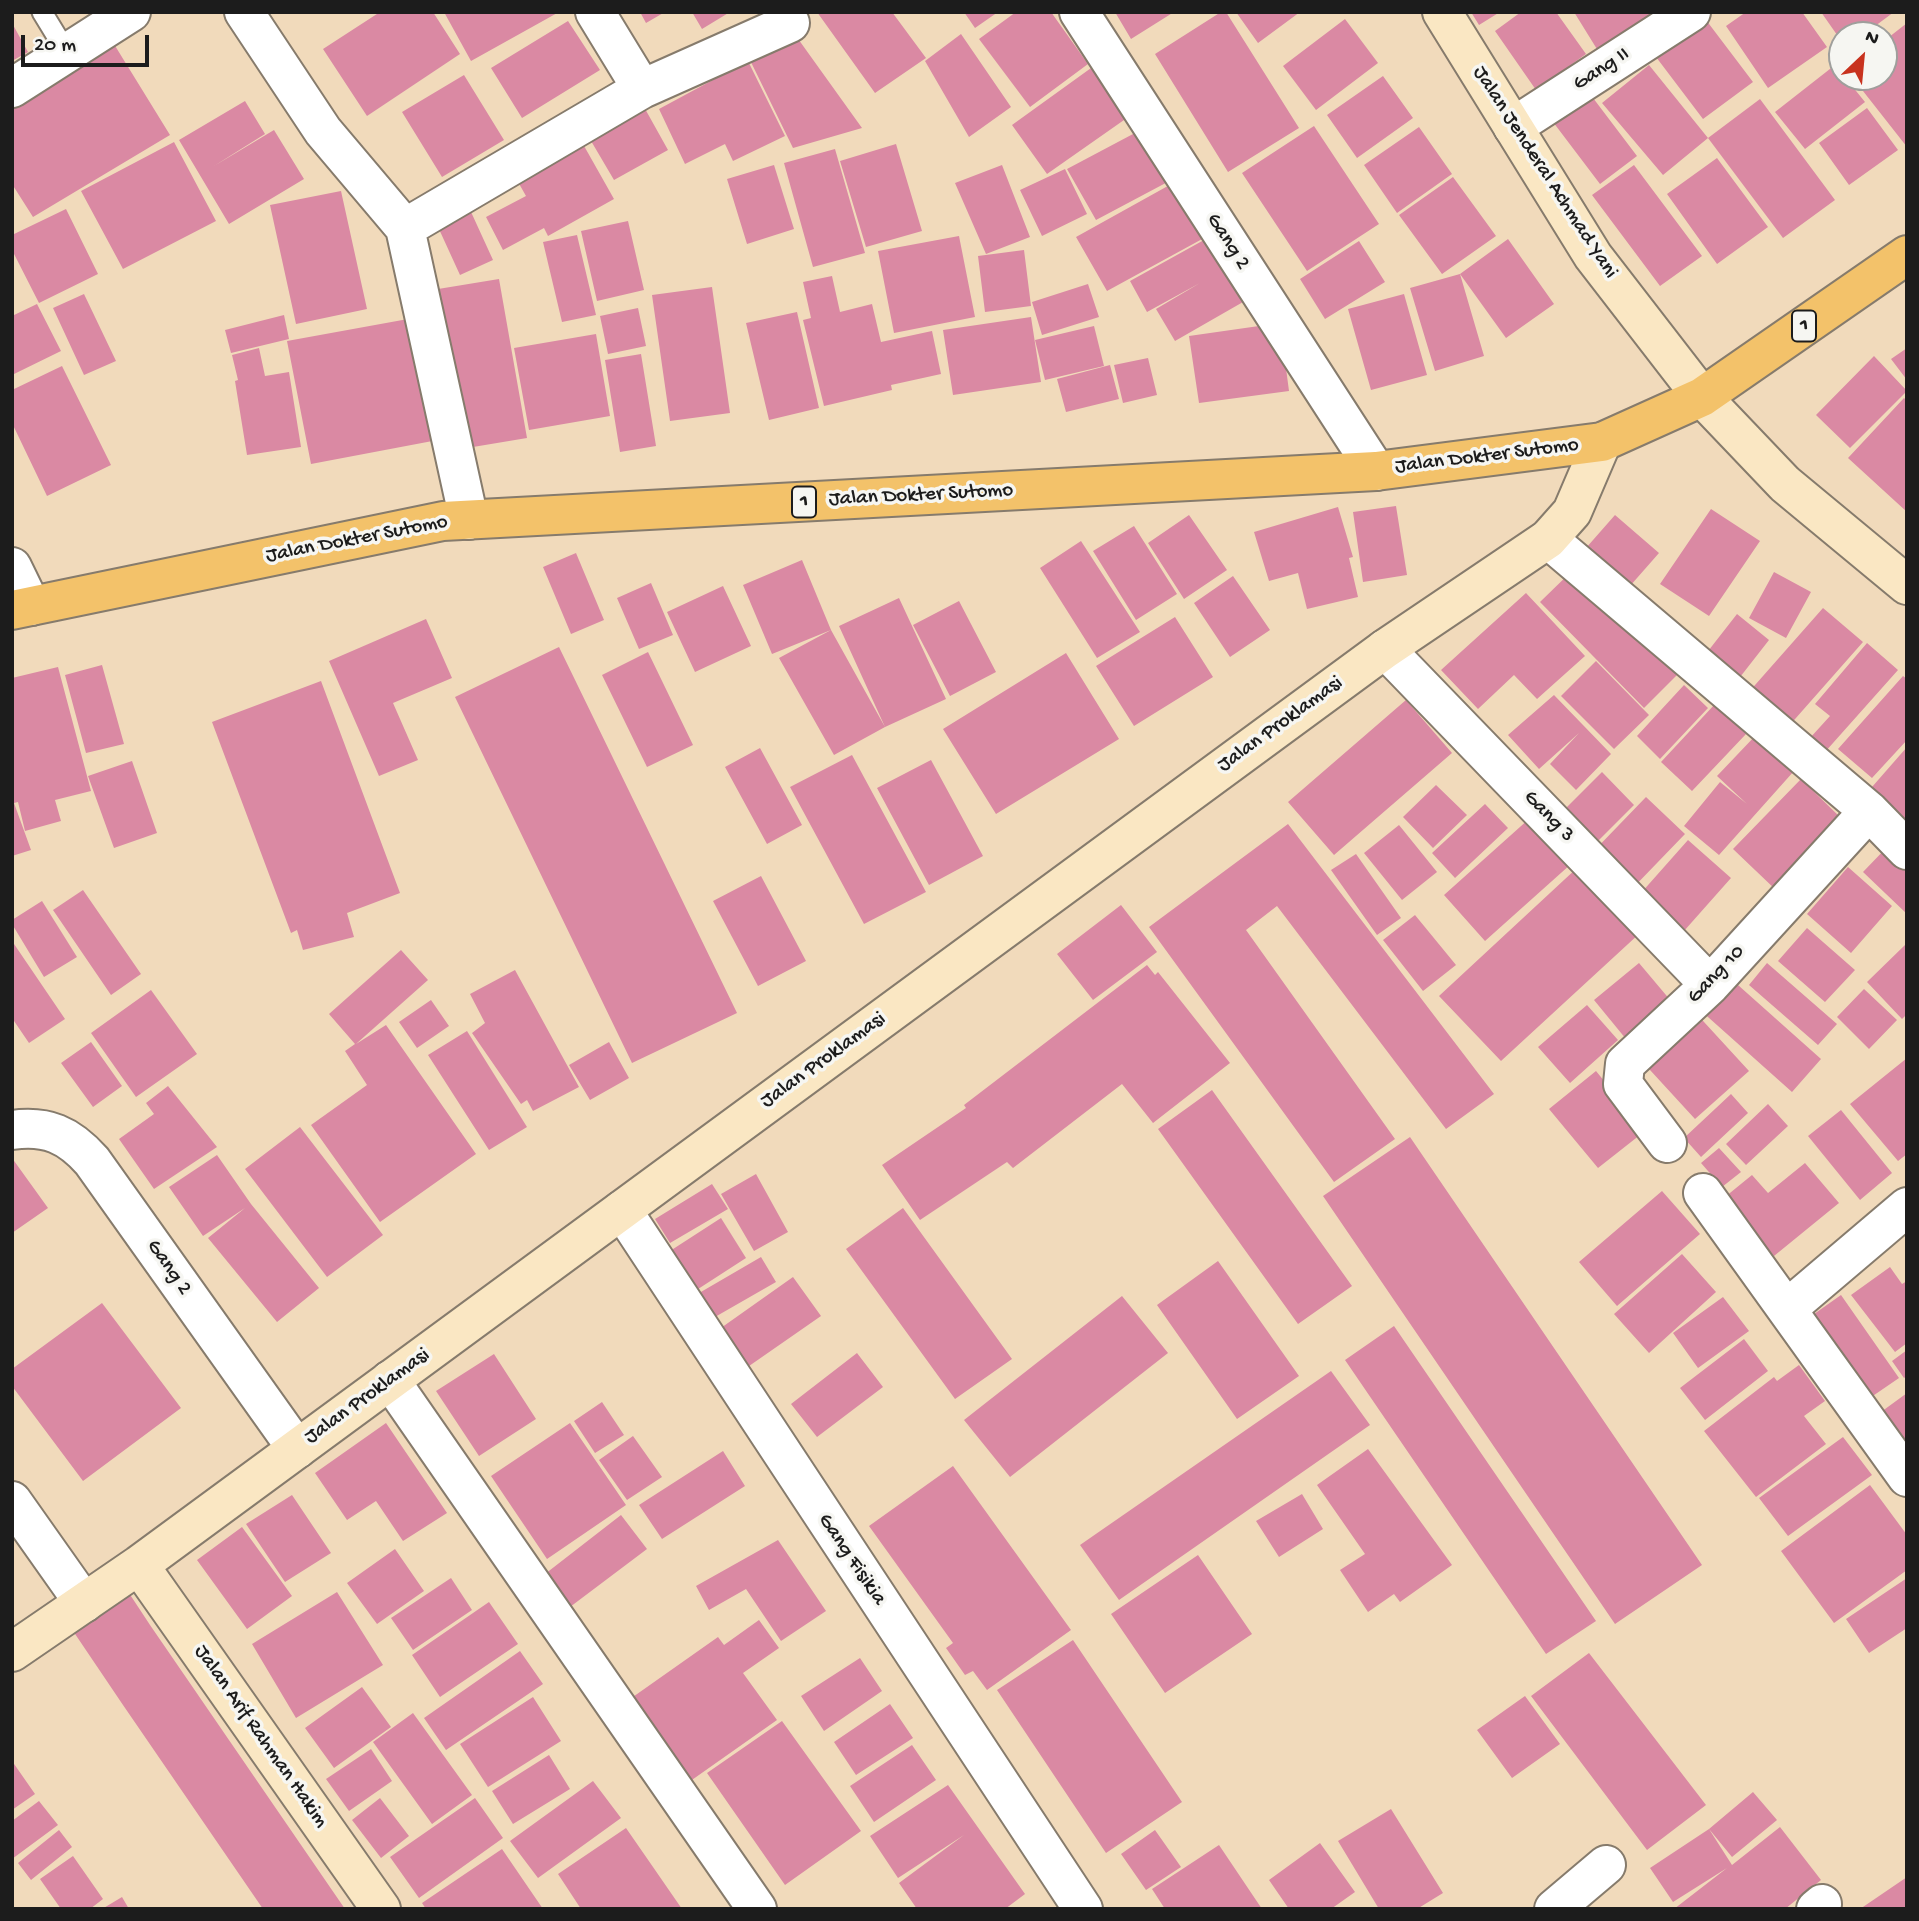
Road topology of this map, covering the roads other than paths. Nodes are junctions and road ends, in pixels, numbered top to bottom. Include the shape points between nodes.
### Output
1 (42, 12) edge
2 (131, 12) edge
3 (244, 12) edge
4 (595, 12) edge
5 (1079, 12) edge
6 (1443, 12) edge
7 (1691, 12) edge
8 (790, 23) dead end
9 (67, 53) junction
10 (12, 88) edge
11 (642, 89) junction
12 (1513, 127) junction
13 (405, 228) junction
14 (1907, 255) edge
15 (1702, 397) junction
16 (1602, 442) junction
17 (1376, 471) junction
18 (469, 520) junction
19 (1548, 539) junction
20 (12, 567) edge
21 (1907, 584) edge
22 (22, 608) edge
23 (1385, 649) junction
24 (1869, 811) junction
25 (1907, 850) edge
26 (1710, 985) junction
27 (12, 1130) edge
28 (1667, 1143) dead end
29 (1703, 1193) dead end
30 (1907, 1207) edge
31 (622, 1210) junction
32 (1787, 1308) junction
33 (390, 1380) junction
34 (297, 1449) junction
35 (1907, 1477) edge
36 (12, 1501) edge
37 (139, 1565) junction
38 (84, 1603) junction
39 (12, 1652) edge
40 (1606, 1866) dead end
41 (381, 1909) edge
42 (757, 1909) edge
43 (1083, 1909) edge
44 (1554, 1909) edge

1 - 9 lane
2 - 9 street
3 - 13 street via 323,131
4 - 11 street
5 - 17 street, Gang 2
6 - 12 main road, Jalan Jenderal Achmad Yani
7 - 12 street, Gang II
8 - 11 street
9 - 10 street
11 - 13 street
12 - 15 main road, Jalan Jenderal Achmad Yani via 1593,256
13 - 18 street
14 - 15 highway, 1
15 - 16 highway, Jalan Dokter Sutomo / 1
15 - 21 main road, Jalan Jenderal Achmad Yani via 1785,484
16 - 17 highway, Jalan Dokter Sutomo / 1
16 - 19 main road, Jalan Proklamasi via 1572,512
17 - 18 highway, Jalan Dokter Sutomo / 1
18 - 22 highway, Jalan Dokter Sutomo / 1 via 443,521
19 - 23 main road, Jalan Proklamasi
19 - 24 street
20 - 22 street
23 - 26 street, Gang 3
23 - 31 main road, Jalan Proklamasi
24 - 25 street
24 - 26 street, Gang 10
26 - 28 street, Gang 10 via 1622,1069 1623,1084
27 - 34 street, Gang 2 via 54,1131 76,1143
29 - 32 street
30 - 32 street
31 - 33 main road, Jalan Proklamasi
31 - 43 street, Gang Fisikia
32 - 35 street
33 - 34 main road, Jalan Proklamasi
33 - 42 street
34 - 37 main road, Jalan Proklamasi
36 - 38 street
37 - 38 main road, Jalan Proklamasi
37 - 41 main road, Jalan Arif Rahman Hakim
38 - 39 main road, Jalan Proklamasi
40 - 44 street

